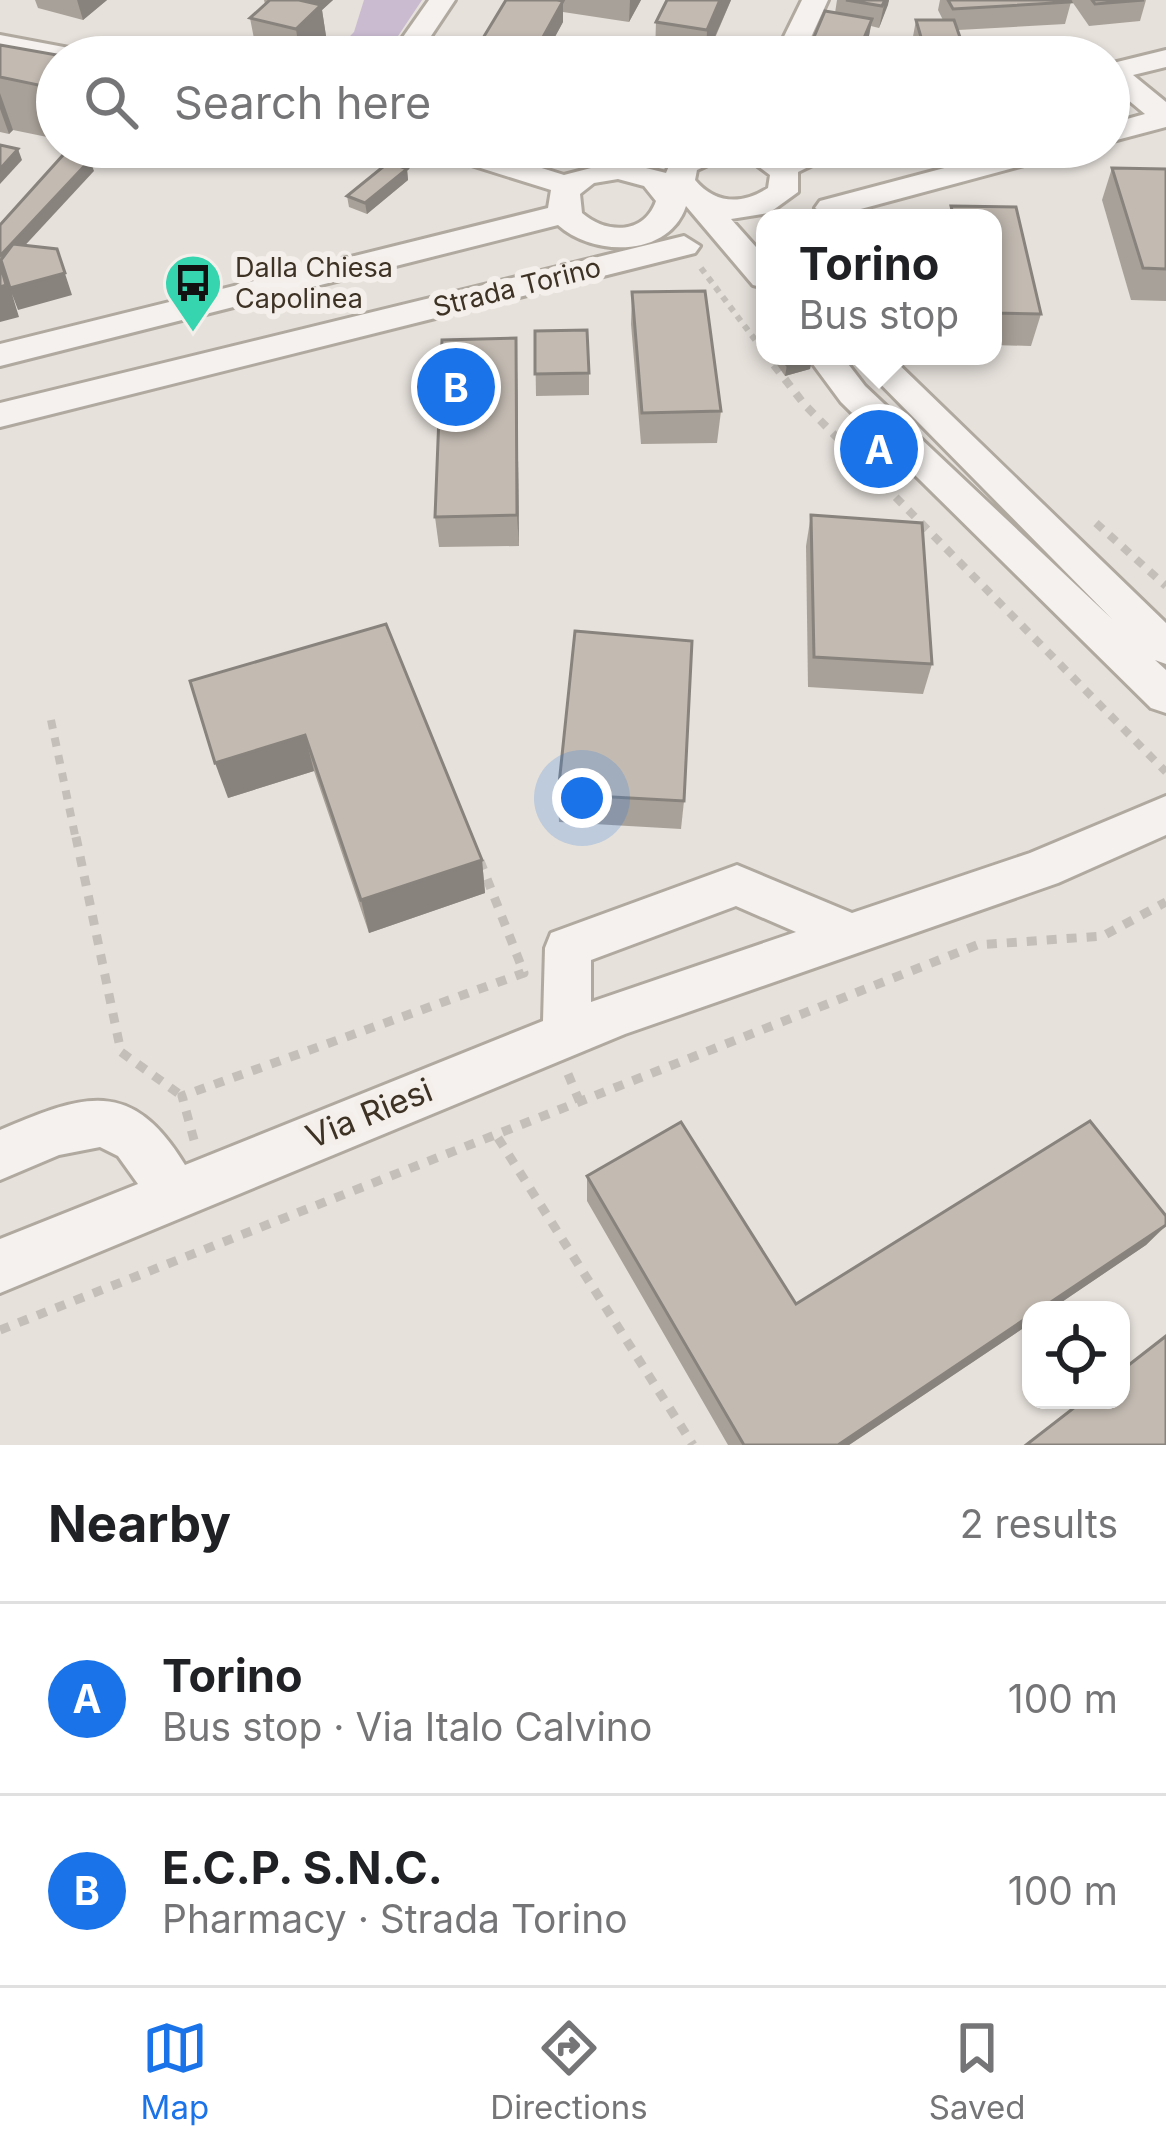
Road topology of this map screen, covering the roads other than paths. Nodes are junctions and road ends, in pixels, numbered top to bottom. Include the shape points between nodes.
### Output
1 (442, 0) edge
2 (815, 0) edge
3 (418, 36) edge
4 (798, 36) edge
5 (0, 43) edge
6 (36, 50) edge
7 (1166, 58) edge
8 (0, 62) edge
9 (1130, 68) edge
10 (36, 69) edge
11 (1130, 89) edge
12 (1166, 117) edge
13 (1130, 128) edge
14 (492, 168) edge
15 (585, 168) edge
16 (679, 168) edge
17 (782, 168) edge
18 (980, 168) edge
19 (599, 172) junction
20 (667, 177) junction
21 (566, 200) junction
22 (686, 205) junction
23 (831, 208) dead end
24 (765, 209) edge
25 (756, 212) edge
26 (684, 246) road end
27 (756, 270) edge
28 (323, 273) junction
29 (350, 328) junction
30 (0, 355) edge
31 (831, 365) edge
32 (879, 365) edge
33 (10, 412) edge
34 (1166, 648) edge
35 (1166, 696) edge
36 (1166, 814) edge
37 (848, 933) junction
38 (567, 1035) junction
39 (0, 1155) edge
40 (188, 1185) junction
41 (0, 1266) edge

1 - 3 street
2 - 4 street
5 - 6 street
7 - 9 street
8 - 10 street
11 - 12 street
12 - 13 street
14 - 21 street
15 - 19 street
16 - 20 street
17 - 24 street via 782,192
18 - 23 street
19 - 20 street
19 - 21 street, Strada Torino
20 - 22 street via 669,192
21 - 22 street via 594,235 629,237
21 - 28 street, Strada Torino
22 - 25 street
22 - 27 street
26 - 29 street, Strada Torino
28 - 29 street
28 - 30 street, Strada Torino
29 - 33 street, Strada Torino
31 - 35 street
32 - 34 street
36 - 37 street, Via Riesi via 1042,869
37 - 38 street, Via Riesi
37 - 38 street via 737,885 568,948
38 - 40 street, Via Riesi
39 - 40 street via 78,1123 111,1122 130,1129
40 - 41 street, Via Riesi

